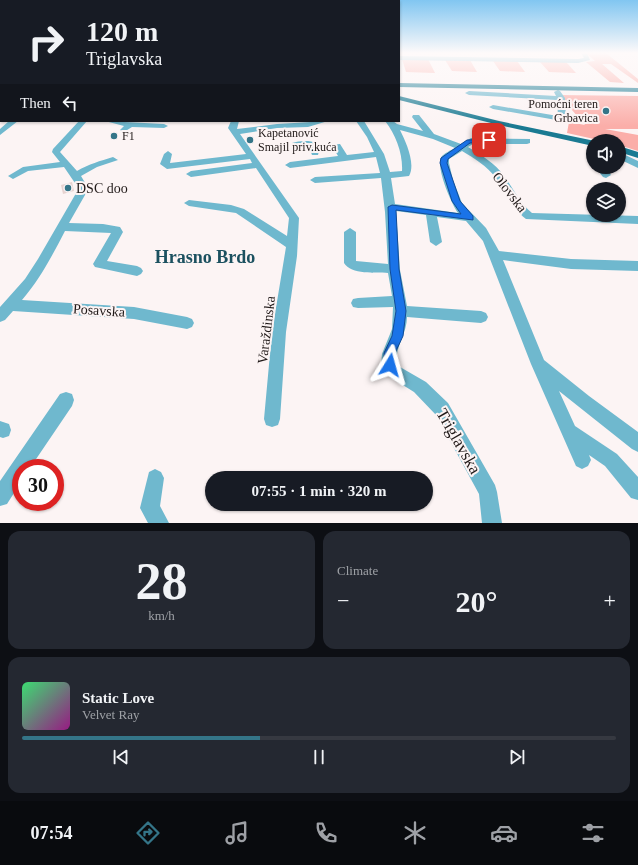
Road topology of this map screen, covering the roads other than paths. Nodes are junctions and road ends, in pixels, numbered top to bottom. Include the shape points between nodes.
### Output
1 (400, 85) edge
2 (400, 88) edge
3 (638, 90) edge
4 (469, 93) dead end
5 (638, 93) edge
6 (560, 95) junction
7 (400, 98) edge
8 (493, 107) dead end
9 (416, 117) dead end
10 (13, 122) edge
11 (82, 122) edge
12 (112, 122) edge
13 (235, 122) edge
14 (319, 122) edge
15 (361, 122) edge
16 (392, 124) edge
17 (164, 126) dead end
18 (234, 132) junction
19 (0, 133) edge
20 (430, 134) junction
21 (527, 141) dead end
22 (295, 145) dead end
23 (586, 145) edge
24 (460, 148) junction
25 (314, 149) junction
26 (626, 152) edge
27 (168, 154) dead end
28 (380, 154) junction
29 (638, 155) edge
30 (344, 159) junction
31 (626, 159) edge
32 (114, 160) dead end
33 (255, 161) junction
34 (317, 162) junction
35 (64, 164) junction
36 (290, 165) dead end
37 (638, 165) edge
38 (191, 174) dead end
39 (76, 175) junction
40 (385, 175) junction
41 (13, 176) dead end
42 (315, 180) dead end
43 (189, 203) dead end
44 (392, 207) junction
45 (431, 212) junction
46 (470, 218) junction
47 (638, 220) edge
48 (61, 227) junction
49 (350, 232) dead end
50 (436, 242) dead end
51 (292, 245) junction
52 (495, 255) junction
53 (638, 266) edge
54 (394, 269) junction
55 (137, 271) dead end
56 (358, 303) dead end
57 (10, 305) junction
58 (400, 306) junction
59 (0, 316) edge
60 (481, 317) dead end
61 (187, 323) dead end
62 (538, 364) junction
63 (66, 400) dead end
64 (272, 419) dead end
65 (568, 431) junction
66 (638, 443) edge
67 (582, 460) dead end
68 (155, 478) dead end
69 (638, 491) edge
70 (0, 497) edge
71 (159, 523) edge
72 (492, 523) edge

1 - 3 main road
2 - 6 main road
4 - 6 street
5 - 6 main road
6 - 8 street via 561,119
7 - 23 main road
9 - 20 street, Olovska
10 - 19 street
11 - 35 street via 56,150
12 - 17 street via 127,127
13 - 18 street via 232,128
14 - 18 street
15 - 28 street, Triglavska via 371,133
16 - 20 street, Olovska
16 - 40 street, Olovska via 398,132 407,172
18 - 33 street, Varaždinska
20 - 24 street, Olovska
21 - 24 street via 471,141
22 - 25 street via 311,144
24 - 46 street via 445,158 444,163 456,201
24 - 47 street, Olovska via 486,162 506,185 522,210 530,216
25 - 30 street via 337,146
25 - 34 street
26 - 29 main road
27 - 33 street via 165,164 167,166
28 - 30 street
28 - 40 street, Triglavska
30 - 34 street
31 - 37 street
32 - 39 street via 94,165
33 - 38 street
33 - 51 street, Varaždinska via 293,214
34 - 36 street
35 - 39 street
35 - 41 street via 26,169
39 - 48 street via 82,186 80,195
40 - 42 street
40 - 44 street, Triglavska
43 - 51 street via 240,210
44 - 45 street
44 - 54 street, Triglavska
45 - 46 street
45 - 50 street
46 - 52 street via 484,231
48 - 55 street via 116,230 99,264
48 - 57 street via 43,262
49 - 54 street via 350,263 355,266
51 - 64 street, Varaždinska via 279,332
52 - 53 street via 571,264
52 - 62 street
54 - 58 street, Triglavska
56 - 58 street
57 - 59 street
57 - 61 street, Posavska via 134,313
58 - 60 street
58 - 72 street, Triglavska via 397,336 389,353 390,365 395,372 420,386 442,409 488,492
62 - 65 street
62 - 66 street via 582,402
63 - 70 street
65 - 67 street
65 - 69 street via 611,460
68 - 71 street via 150,508

